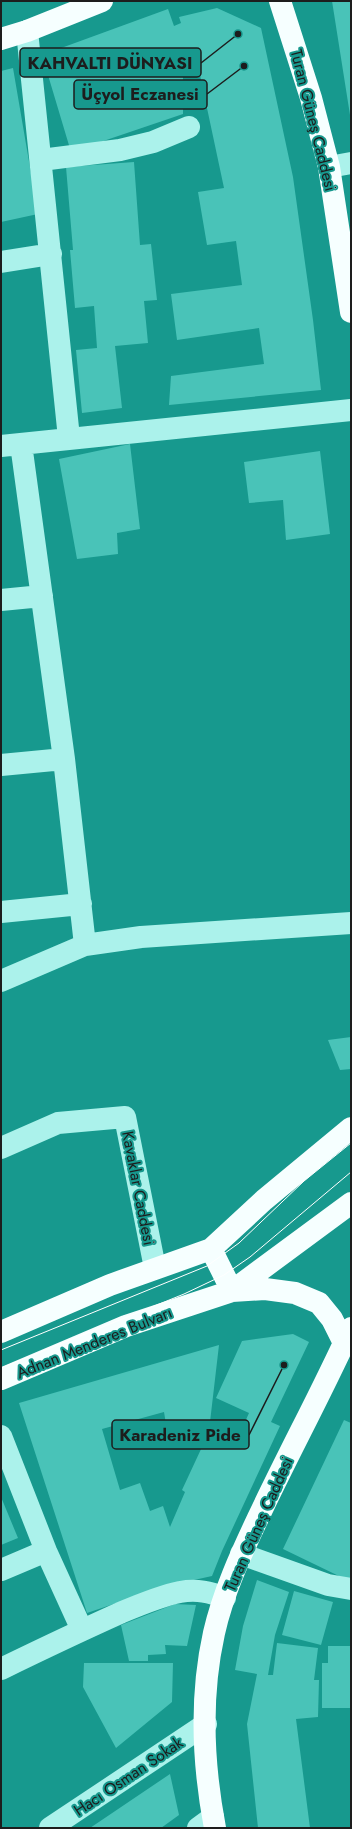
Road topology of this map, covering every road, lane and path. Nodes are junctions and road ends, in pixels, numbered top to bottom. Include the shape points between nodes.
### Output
1 (102, 1) edge
2 (267, 1) edge
3 (283, 8) edge
4 (27, 31) junction
5 (1, 39) edge
6 (189, 127) dead end
7 (41, 160) junction
8 (351, 163) edge
9 (329, 167) junction
10 (51, 254) junction
11 (1, 262) edge
12 (351, 312) edge
13 (351, 410) edge
14 (69, 438) junction
15 (11, 445) edge
16 (42, 596) junction
17 (1, 600) edge
18 (64, 759) junction
19 (1, 765) edge
20 (81, 904) junction
21 (1, 912) edge
22 (351, 923) edge
23 (85, 945) junction
24 (1, 981) edge
25 (351, 1128) edge
26 (1, 1148) edge
27 (351, 1202) edge
28 (211, 1249) junction
29 (155, 1268) junction
30 (232, 1291) junction
31 (1, 1332) edge
32 (349, 1339) edge
33 (1, 1379) edge
34 (1, 1436) edge
35 (46, 1551) junction
36 (241, 1554) junction
37 (1, 1570) edge
38 (351, 1589) edge
39 (225, 1598) junction
40 (82, 1630) junction
41 (1, 1669) edge
42 (206, 1724) junction
43 (209, 1824) edge
44 (50, 1828) edge

1 - 4 main road
2 - 3 main road
3 - 9 main road, Turan Güneş Caddesi
4 - 5 main road
4 - 7 street
6 - 7 street via 153,142 120,150
7 - 10 street
8 - 9 street
9 - 12 main road, Turan Güneş Caddesi
10 - 11 street
10 - 14 street
13 - 14 street
14 - 15 street
15 - 16 street
16 - 17 street
16 - 18 street
18 - 19 street
18 - 20 street
20 - 21 street
20 - 23 street
22 - 23 street via 141,937
23 - 24 street
25 - 28 main road via 264,1200
26 - 29 street, Kavaklar Caddesi via 58,1123 125,1117
27 - 30 main road, Adnan Menderes Bulvarı
28 - 29 main road
28 - 30 main road
29 - 31 main road
30 - 32 main road via 265,1288 296,1293 319,1303
30 - 33 main road, Adnan Menderes Bulvarı via 126,1326
32 - 36 main road, Turan Güneş Caddesi via 277,1477
34 - 35 street
35 - 37 street
35 - 40 street
36 - 38 street via 328,1585
36 - 39 main road, Turan Güneş Caddesi
39 - 40 street via 208,1591 181,1592 161,1597
39 - 42 main road, Turan Güneş Caddesi via 214,1632 209,1665
40 - 41 street
42 - 43 main road, Turan Güneş Caddesi
42 - 44 street, Hacı Osman Sokak

